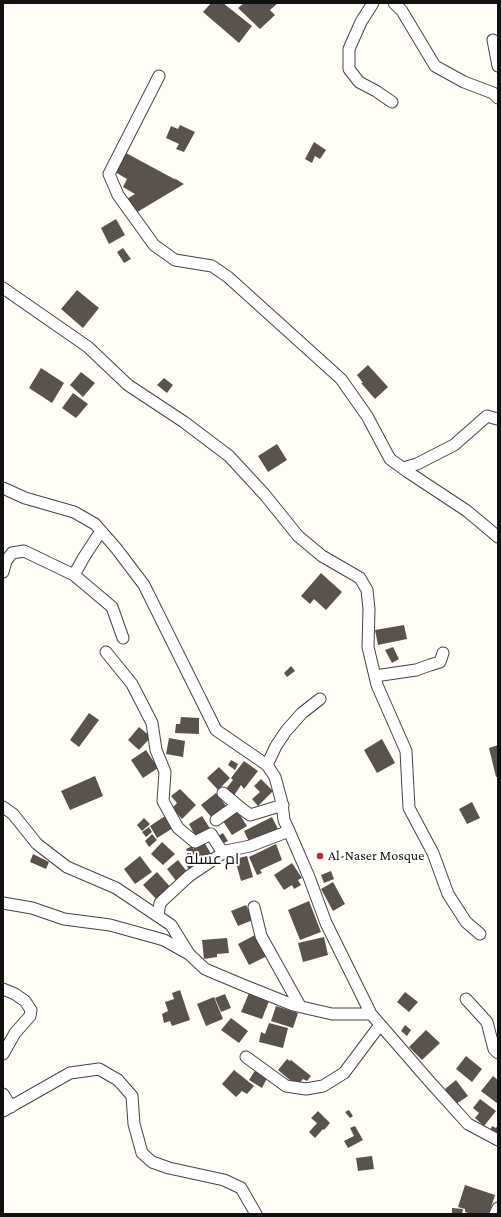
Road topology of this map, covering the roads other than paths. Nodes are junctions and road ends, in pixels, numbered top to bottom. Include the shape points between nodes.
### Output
1 (373, 3) edge
2 (394, 3) edge
3 (498, 49) edge
4 (498, 66) edge
5 (159, 76) dead end
6 (498, 98) edge
7 (392, 102) dead end
8 (3, 288) edge
9 (498, 418) edge
10 (403, 468) junction
11 (3, 488) edge
12 (101, 531) junction
13 (498, 537) edge
14 (3, 572) edge
15 (74, 575) junction
16 (123, 638) dead end
17 (106, 652) dead end
18 (443, 653) dead end
19 (375, 676) junction
20 (320, 699) dead end
21 (267, 764) junction
22 (223, 793) dead end
23 (236, 805) junction
24 (283, 806) junction
25 (3, 807) edge
26 (216, 820) dead end
27 (289, 831) junction
28 (223, 853) junction
29 (3, 902) edge
30 (254, 906) dead end
31 (158, 916) junction
32 (480, 934) dead end
33 (189, 954) junction
34 (3, 989) edge
35 (466, 999) dead end
36 (300, 1006) junction
37 (371, 1014) junction
38 (380, 1025) junction
39 (498, 1053) edge
40 (3, 1054) edge
41 (246, 1057) dead end
42 (3, 1094) edge
43 (7, 1109) edge
44 (498, 1140) edge
45 (498, 1208) edge
46 (256, 1214) edge
47 (495, 1214) edge

1 - 7 street via 349,49 349,69 359,82
2 - 6 street via 402,11 435,66 464,82 493,93
3 - 4 street via 493,40
5 - 10 street via 110,174 118,195 154,245 174,260 212,266 228,277 341,379 367,416 390,458
8 - 19 street via 88,347 128,385 229,456 298,536 322,556 360,578 367,590 368,647
9 - 10 street via 487,416 454,445 417,464
10 - 13 street via 467,511
11 - 12 street via 25,498 74,512 95,524
12 - 15 street
12 - 21 street via 144,585 216,730
14 - 15 street via 12,553 24,551
15 - 16 street via 112,607
17 - 28 street via 132,684 152,723 156,750 166,772 164,801 178,828 195,842 211,834
18 - 19 street via 440,662 416,670
19 - 32 street via 406,751 409,808 433,853 448,894 466,922
20 - 21 street via 302,713 286,731
21 - 24 street via 275,778
22 - 23 street
23 - 24 street via 250,815
23 - 26 street
24 - 27 street via 284,820
25 - 31 street via 13,814 37,844 67,867 116,888
27 - 28 street
27 - 37 street via 326,923
28 - 31 street via 189,876 160,903
29 - 33 street via 32,908 64,919 110,925 164,940
30 - 36 street via 261,936
31 - 33 street via 171,925
33 - 36 street via 205,969
34 - 40 street via 24,1000 31,1010 30,1016 15,1033
35 - 39 street via 487,1022 494,1049
36 - 37 street via 332,1014
37 - 38 street
38 - 41 street via 344,1072 323,1086 306,1089 286,1086
38 - 44 street via 468,1124
42 - 43 street
43 - 46 street via 70,1073 99,1069 118,1080 132,1096 134,1124 142,1153 152,1162 224,1180 241,1188
45 - 47 street

